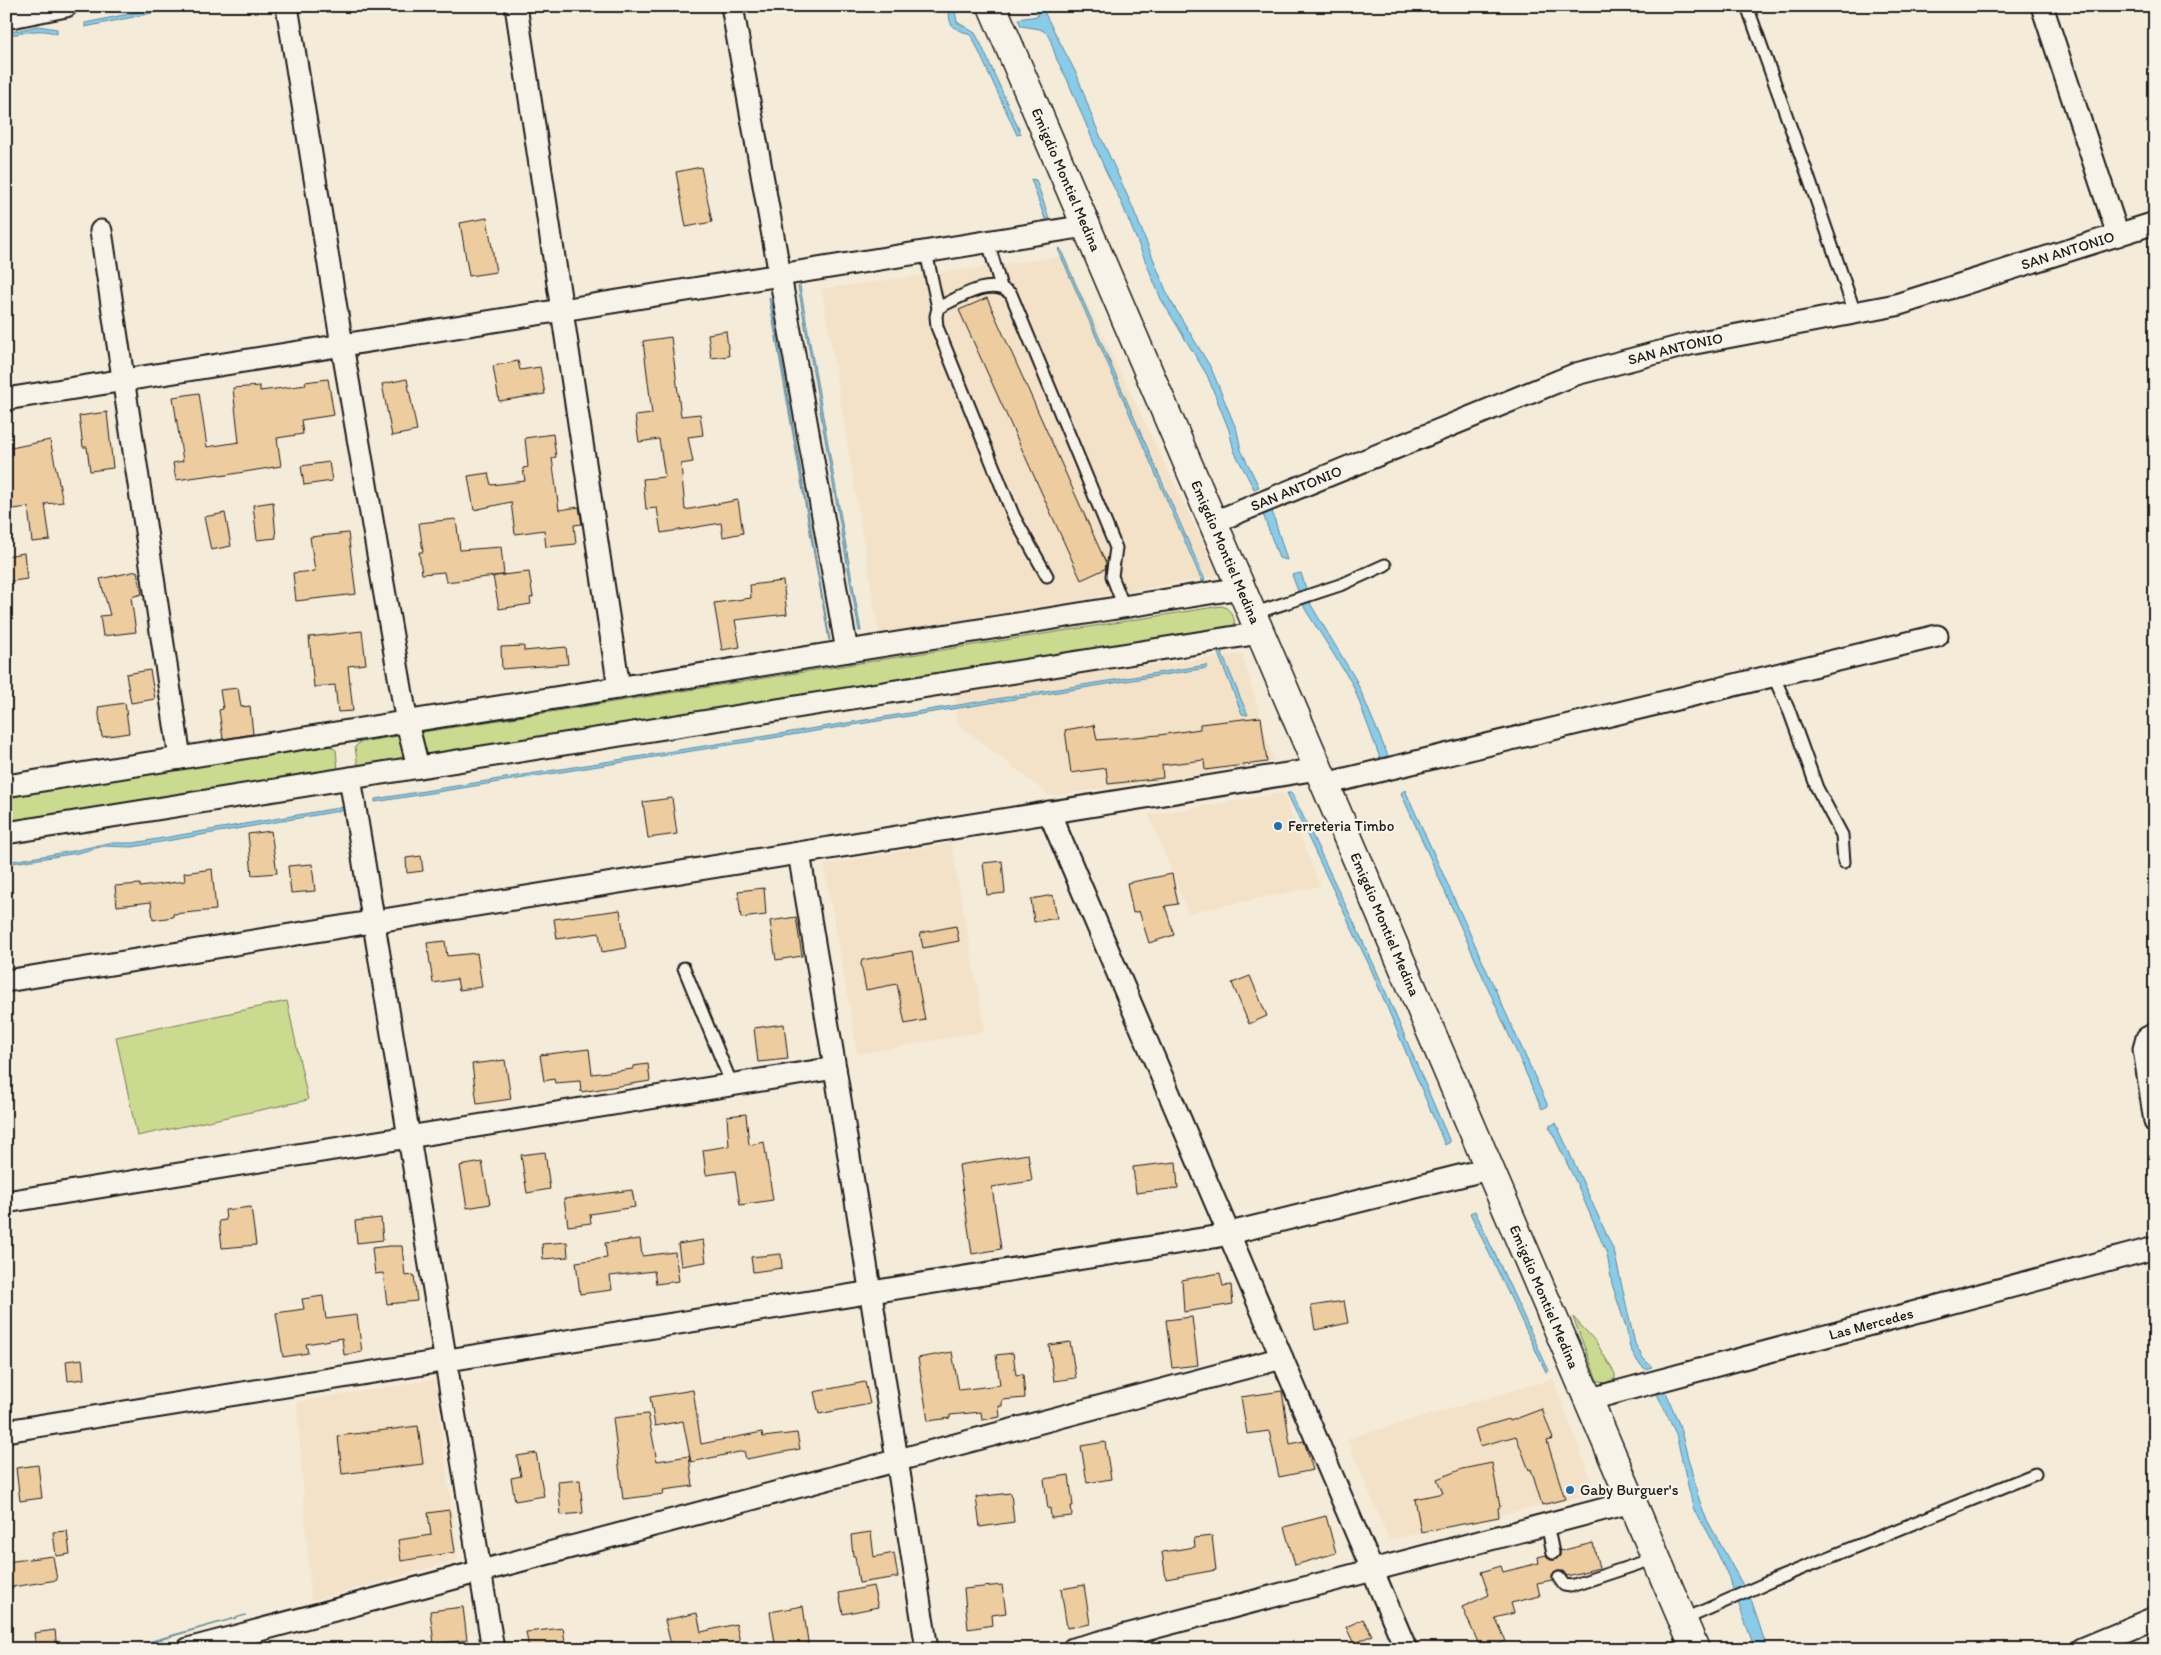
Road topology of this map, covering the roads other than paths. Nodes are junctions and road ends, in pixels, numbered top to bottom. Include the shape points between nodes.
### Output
1 (66, 6) edge
2 (287, 6) edge
3 (516, 6) edge
4 (732, 6) edge
5 (992, 6) edge
6 (1747, 6) edge
7 (2042, 6) edge
8 (6, 18) edge
9 (2155, 223) edge
10 (1086, 226) junction
11 (101, 231) dead end
12 (2118, 235) junction
13 (988, 242) junction
14 (926, 252) junction
15 (780, 275) junction
16 (1001, 288) junction
17 (938, 308) junction
18 (562, 310) junction
19 (1855, 313) junction
20 (342, 345) junction
21 (123, 380) junction
22 (6, 399) edge
23 (1212, 523) junction
24 (1385, 565) dead end
25 (1047, 576) dead end
26 (1240, 588) junction
27 (1124, 607) junction
28 (1256, 624) junction
29 (1937, 636) dead end
30 (847, 652) junction
31 (1773, 675) junction
32 (619, 688) junction
33 (408, 722) junction
34 (180, 758) junction
35 (418, 767) junction
36 (1321, 777) junction
37 (350, 778) junction
38 (6, 786) edge
39 (1049, 812) junction
40 (6, 833) edge
41 (799, 853) junction
42 (1844, 862) dead end
43 (374, 922) junction
44 (684, 968) dead end
45 (6, 981) edge
46 (2155, 1034) edge
47 (835, 1068) junction
48 (732, 1085) junction
49 (2155, 1122) edge
50 (409, 1137) junction
51 (1488, 1169) junction
52 (6, 1202) edge
53 (1229, 1234) junction
54 (2155, 1248) edge
55 (869, 1292) junction
56 (1282, 1358) junction
57 (446, 1360) junction
58 (1587, 1400) junction
59 (6, 1431) edge
60 (896, 1460) junction
61 (2036, 1474) dead end
62 (1631, 1502) junction
63 (1547, 1524) junction
64 (1553, 1553) dead end
65 (1656, 1558) junction
66 (1372, 1570) junction
67 (480, 1571) junction
68 (1559, 1578) dead end
69 (2155, 1618) edge
70 (1682, 1620) junction
71 (188, 1649) edge
72 (493, 1649) edge
73 (927, 1649) edge
74 (1073, 1649) edge
75 (1406, 1649) edge
76 (1695, 1649) edge
77 (2081, 1649) edge

1 - 8 street
2 - 20 street
3 - 18 street
4 - 15 street
5 - 10 main road, Emigdio Montiel Medina
6 - 19 lane
7 - 12 street
9 - 12 street, SAN ANTONIO
10 - 13 street
10 - 23 main road, Emigdio Montiel Medina
11 - 21 street
12 - 19 street, SAN ANTONIO via 1896,306
13 - 14 street
13 - 16 lane
14 - 15 street
14 - 17 lane
15 - 18 street
15 - 30 street
16 - 17 lane via 968,293
16 - 27 lane via 1011,294 1116,548 1112,576
17 - 25 lane via 937,327 1014,517
18 - 20 street
18 - 32 street
19 - 23 street, SAN ANTONIO via 1690,344 1576,374
20 - 21 street
20 - 33 street
21 - 22 street
21 - 34 street
23 - 26 main road, Emigdio Montiel Medina
24 - 28 lane
26 - 27 street
26 - 28 main road, Emigdio Montiel Medina
27 - 30 street
28 - 35 street
28 - 36 main road, Emigdio Montiel Medina
29 - 31 street
30 - 32 street
31 - 36 street
31 - 42 lane via 1817,788 1842,835
32 - 33 street
33 - 34 street
33 - 35 street
34 - 38 street
35 - 37 street
36 - 39 street
36 - 51 main road, Emigdio Montiel Medina
37 - 40 street
37 - 43 street
39 - 41 street
39 - 53 street
41 - 43 street
41 - 47 street
43 - 45 street
43 - 50 street
44 - 48 lane
46 - 49 street via 2147,1038 2144,1049
47 - 48 street
47 - 55 street
48 - 50 street
50 - 52 street
50 - 57 street
51 - 53 street
51 - 58 main road, Emigdio Montiel Medina
53 - 55 street
53 - 56 street
54 - 58 street, Las Mercedes
55 - 57 street
55 - 60 street
56 - 60 street
56 - 66 street
57 - 59 street
57 - 67 street
58 - 62 main road, Emigdio Montiel Medina
60 - 67 street
60 - 73 street
61 - 70 lane
62 - 63 street
62 - 65 main road, Emigdio Montiel Medina
63 - 64 lane
63 - 66 street
65 - 68 lane via 1571,1586 1564,1585
65 - 70 main road, Emigdio Montiel Medina
66 - 74 street
66 - 75 street
67 - 71 street
67 - 72 street
69 - 77 street
70 - 76 main road, Emigdio Montiel Medina

